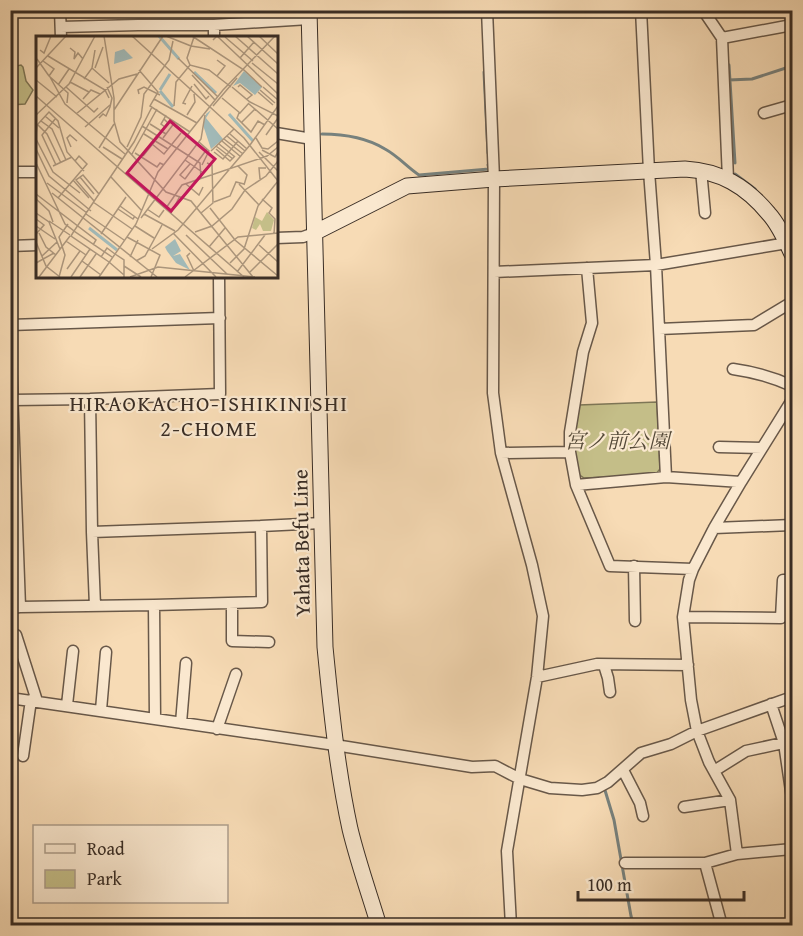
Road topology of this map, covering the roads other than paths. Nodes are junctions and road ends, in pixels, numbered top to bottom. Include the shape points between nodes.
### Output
1 (60, 10) edge
2 (488, 10) edge
3 (641, 10) edge
4 (703, 10) edge
5 (309, 15) edge
6 (138, 25) junction
7 (214, 25) junction
8 (792, 25) edge
9 (61, 32) edge
10 (138, 36) edge
11 (214, 36) edge
12 (722, 38) junction
13 (792, 108) edge
14 (764, 113) dead end
15 (278, 133) edge
16 (312, 139) junction
17 (701, 170) junction
18 (649, 171) junction
19 (10, 172) edge
20 (36, 172) edge
21 (494, 179) junction
22 (729, 179) junction
23 (705, 213) dead end
24 (314, 233) junction
25 (278, 238) edge
26 (36, 245) edge
27 (10, 246) edge
28 (790, 249) edge
29 (656, 265) junction
30 (587, 268) junction
31 (494, 272) junction
32 (219, 278) edge
33 (792, 302) edge
34 (220, 318) junction
35 (10, 325) edge
36 (659, 329) junction
37 (10, 333) edge
38 (733, 369) dead end
39 (792, 386) edge
40 (90, 399) junction
41 (792, 399) edge
42 (12, 400) junction
43 (719, 447) dead end
44 (762, 448) junction
45 (570, 452) junction
46 (501, 453) junction
47 (666, 477) junction
48 (741, 482) junction
49 (576, 485) junction
50 (322, 523) junction
51 (792, 525) edge
52 (261, 526) junction
53 (14, 528) edge
54 (714, 528) junction
55 (92, 532) junction
56 (634, 566) junction
57 (693, 568) junction
58 (792, 580) edge
59 (232, 603) junction
60 (154, 605) junction
61 (95, 606) junction
62 (15, 607) edge
63 (683, 617) junction
64 (635, 621) dead end
65 (16, 634) dead end
66 (269, 642) dead end
67 (73, 651) dead end
68 (106, 652) dead end
69 (186, 663) dead end
70 (604, 665) junction
71 (688, 665) junction
72 (236, 674) dead end
73 (537, 677) junction
74 (610, 692) dead end
75 (792, 697) edge
76 (10, 698) edge
77 (34, 701) junction
78 (771, 704) junction
79 (67, 705) junction
80 (101, 710) junction
81 (155, 718) junction
82 (181, 723) junction
83 (217, 729) junction
84 (697, 731) junction
85 (788, 742) edge
86 (335, 745) junction
87 (23, 756) dead end
88 (623, 770) junction
89 (714, 771) junction
90 (520, 779) junction
91 (792, 798) edge
92 (730, 800) junction
93 (684, 807) dead end
94 (643, 816) dead end
95 (792, 849) edge
96 (737, 854) junction
97 (625, 863) dead end
98 (705, 863) junction
99 (378, 926) edge
100 (511, 926) edge
101 (722, 926) edge

1 - 9 street
2 - 21 street
3 - 18 street
4 - 12 street
5 - 7 street
5 - 16 main road, Yahata Befu Line
6 - 7 street
6 - 9 street
6 - 10 street
7 - 11 street
8 - 12 street
12 - 22 street
13 - 14 street
15 - 16 street
16 - 24 main road, Yahata Befu Line
17 - 18 main road
17 - 22 main road
17 - 23 street
18 - 21 main road
18 - 29 street
19 - 20 street
21 - 24 main road via 407,186
21 - 31 street
22 - 28 main road via 770,214
24 - 25 street
24 - 50 main road, Yahata Befu Line
26 - 27 street
28 - 29 street
29 - 30 street
29 - 36 street
30 - 31 street
30 - 45 street via 592,323 570,432
31 - 46 street via 493,393
32 - 34 street
33 - 36 street via 754,325
34 - 35 street
34 - 40 street via 220,394
36 - 47 street
37 - 42 street
38 - 39 street
40 - 42 street
40 - 55 street
41 - 44 street
42 - 53 street
43 - 44 street
44 - 48 street
45 - 46 street
45 - 49 street
46 - 73 street via 543,616
47 - 48 street
47 - 49 street
48 - 54 street
49 - 56 street via 610,566
50 - 52 street
50 - 86 main road, Yahata Befu Line via 325,647
51 - 54 street
52 - 55 street
52 - 59 street via 262,602
53 - 62 street
54 - 57 street
55 - 61 street
56 - 57 street
56 - 64 street
57 - 63 street
58 - 63 street via 783,580 781,618
59 - 60 street
59 - 66 street via 231,642 254,648
60 - 61 street
60 - 81 street
61 - 62 street
63 - 71 street
65 - 77 street
67 - 79 street
68 - 80 street
69 - 82 street
70 - 71 street
70 - 73 street
70 - 74 street
71 - 84 street
72 - 83 street
73 - 90 street
75 - 78 street
76 - 77 street
77 - 79 street
77 - 87 street
78 - 84 street
78 - 85 street
79 - 80 street
80 - 81 street
81 - 82 street
82 - 83 street
83 - 86 street
84 - 88 street via 641,753
84 - 89 street
85 - 89 street via 746,751
85 - 91 street
86 - 90 street via 472,767 495,766
86 - 99 main road, Yahata Befu Line via 350,829
88 - 90 street via 597,788 582,790 550,788
88 - 94 street via 644,800
89 - 92 street
90 - 100 street via 507,851
92 - 93 street
92 - 96 street
95 - 96 street
96 - 98 street
97 - 98 street
98 - 101 street

